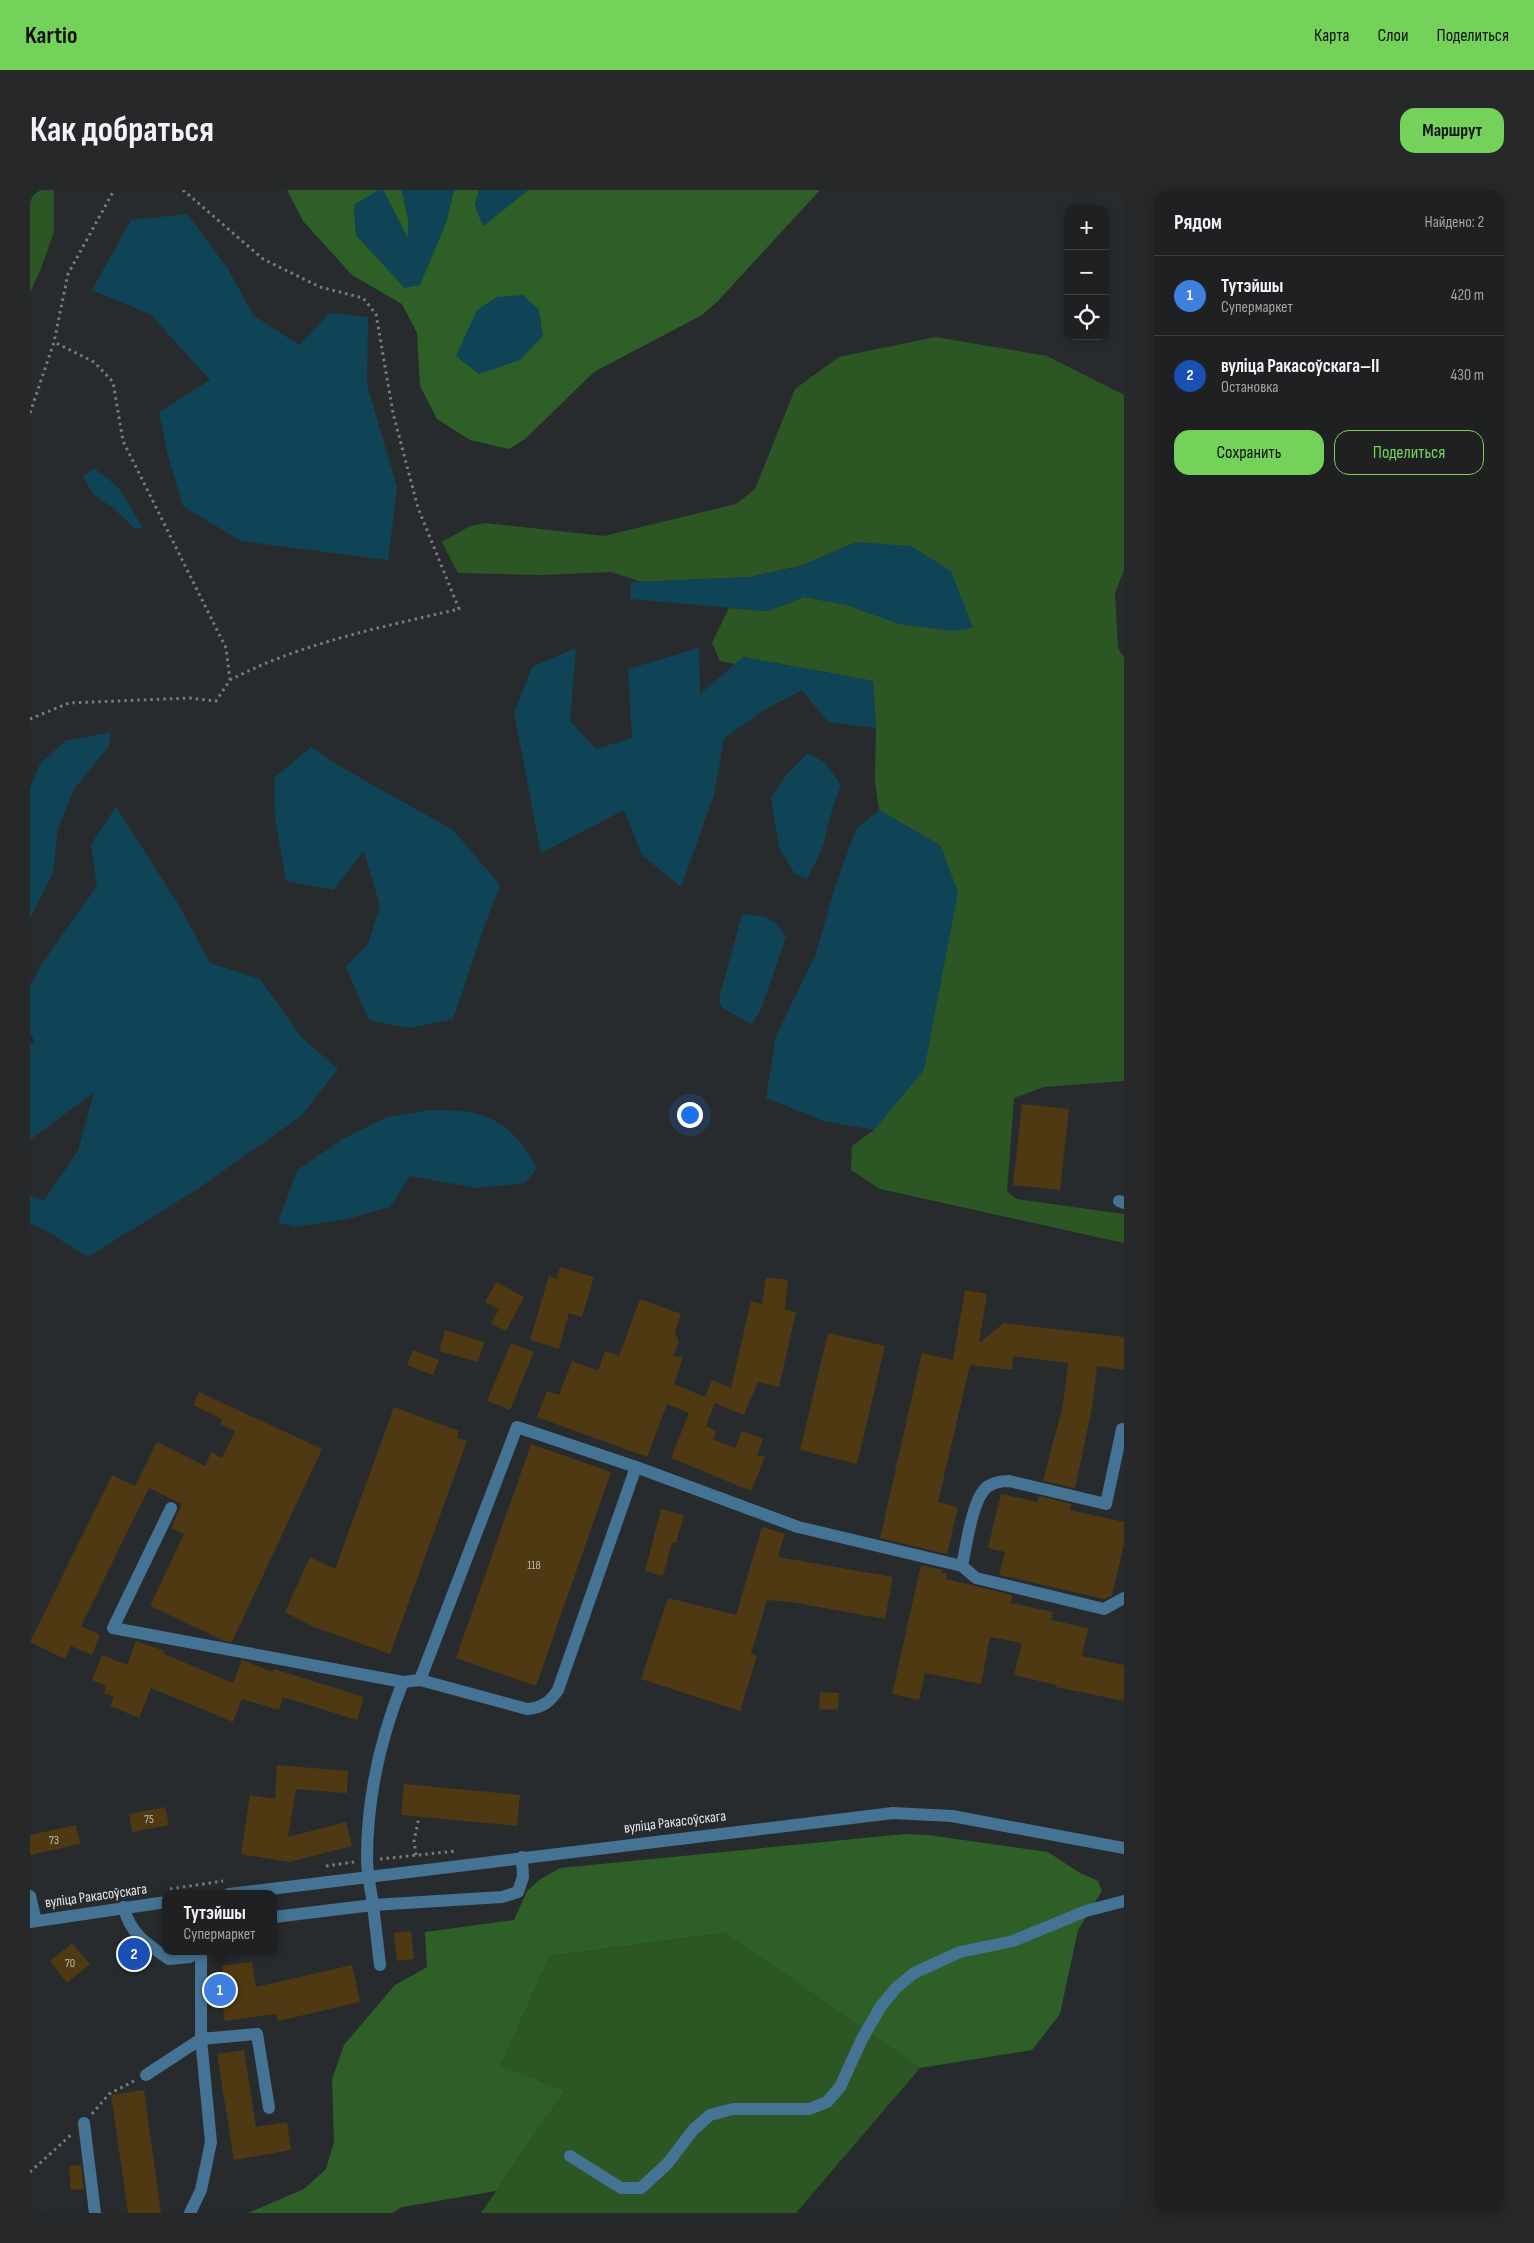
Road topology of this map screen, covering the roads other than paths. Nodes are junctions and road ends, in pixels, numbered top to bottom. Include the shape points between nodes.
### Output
1 (1122, 1429) dead end
2 (636, 1467) junction
3 (171, 1508) dead end
4 (962, 1566) junction
5 (1124, 1598) edge
6 (420, 1680) junction
7 (403, 1682) junction
8 (1124, 1848) edge
9 (522, 1857) junction
10 (370, 1876) junction
11 (260, 1890) edge
12 (30, 1896) edge
13 (1124, 1901) edge
14 (162, 1902) edge
15 (373, 1905) junction
16 (124, 1907) junction
17 (277, 1917) edge
18 (33, 1921) edge
19 (162, 1954) edge
20 (164, 1955) edge
21 (192, 1955) edge
22 (201, 1955) edge
23 (380, 1965) dead end
24 (201, 2039) junction
25 (146, 2076) dead end
26 (269, 2108) dead end
27 (84, 2123) dead end
28 (570, 2156) dead end
29 (95, 2213) edge
30 (190, 2213) edge

1 - 4 street via 1106,1504 998,1481 987,1487 978,1500
2 - 4 street via 798,1527
2 - 6 street via 558,1690 550,1700 542,1706 527,1709
2 - 6 street via 517,1427
3 - 7 street via 113,1628
4 - 5 street via 976,1578 1104,1609
6 - 7 street
7 - 10 street via 387,1723 376,1767 367,1861
8 - 9 street, вуліца Ракасоўскага via 952,1816 893,1813
9 - 10 street, вуліца Ракасоўскага
9 - 15 street via 523,1877 518,1892 502,1897
10 - 11 street, вуліца Ракасоўскага
10 - 15 street
12 - 18 street
13 - 28 street via 1086,1912 1013,1941 960,1952 914,1973 881,2006 840,2087 827,2102 809,2110 733,2109 710,2115 692,2130 668,2163 641,2188 621,2188
14 - 16 street, вуліца Ракасоўскага
15 - 17 street
15 - 23 street
16 - 18 street, вуліца Ракасоўскага
16 - 19 street via 126,1919 134,1932
20 - 21 street via 169,1959
22 - 24 street
24 - 25 street
24 - 26 street via 257,2034
24 - 30 street via 212,2142 202,2190
27 - 29 street

